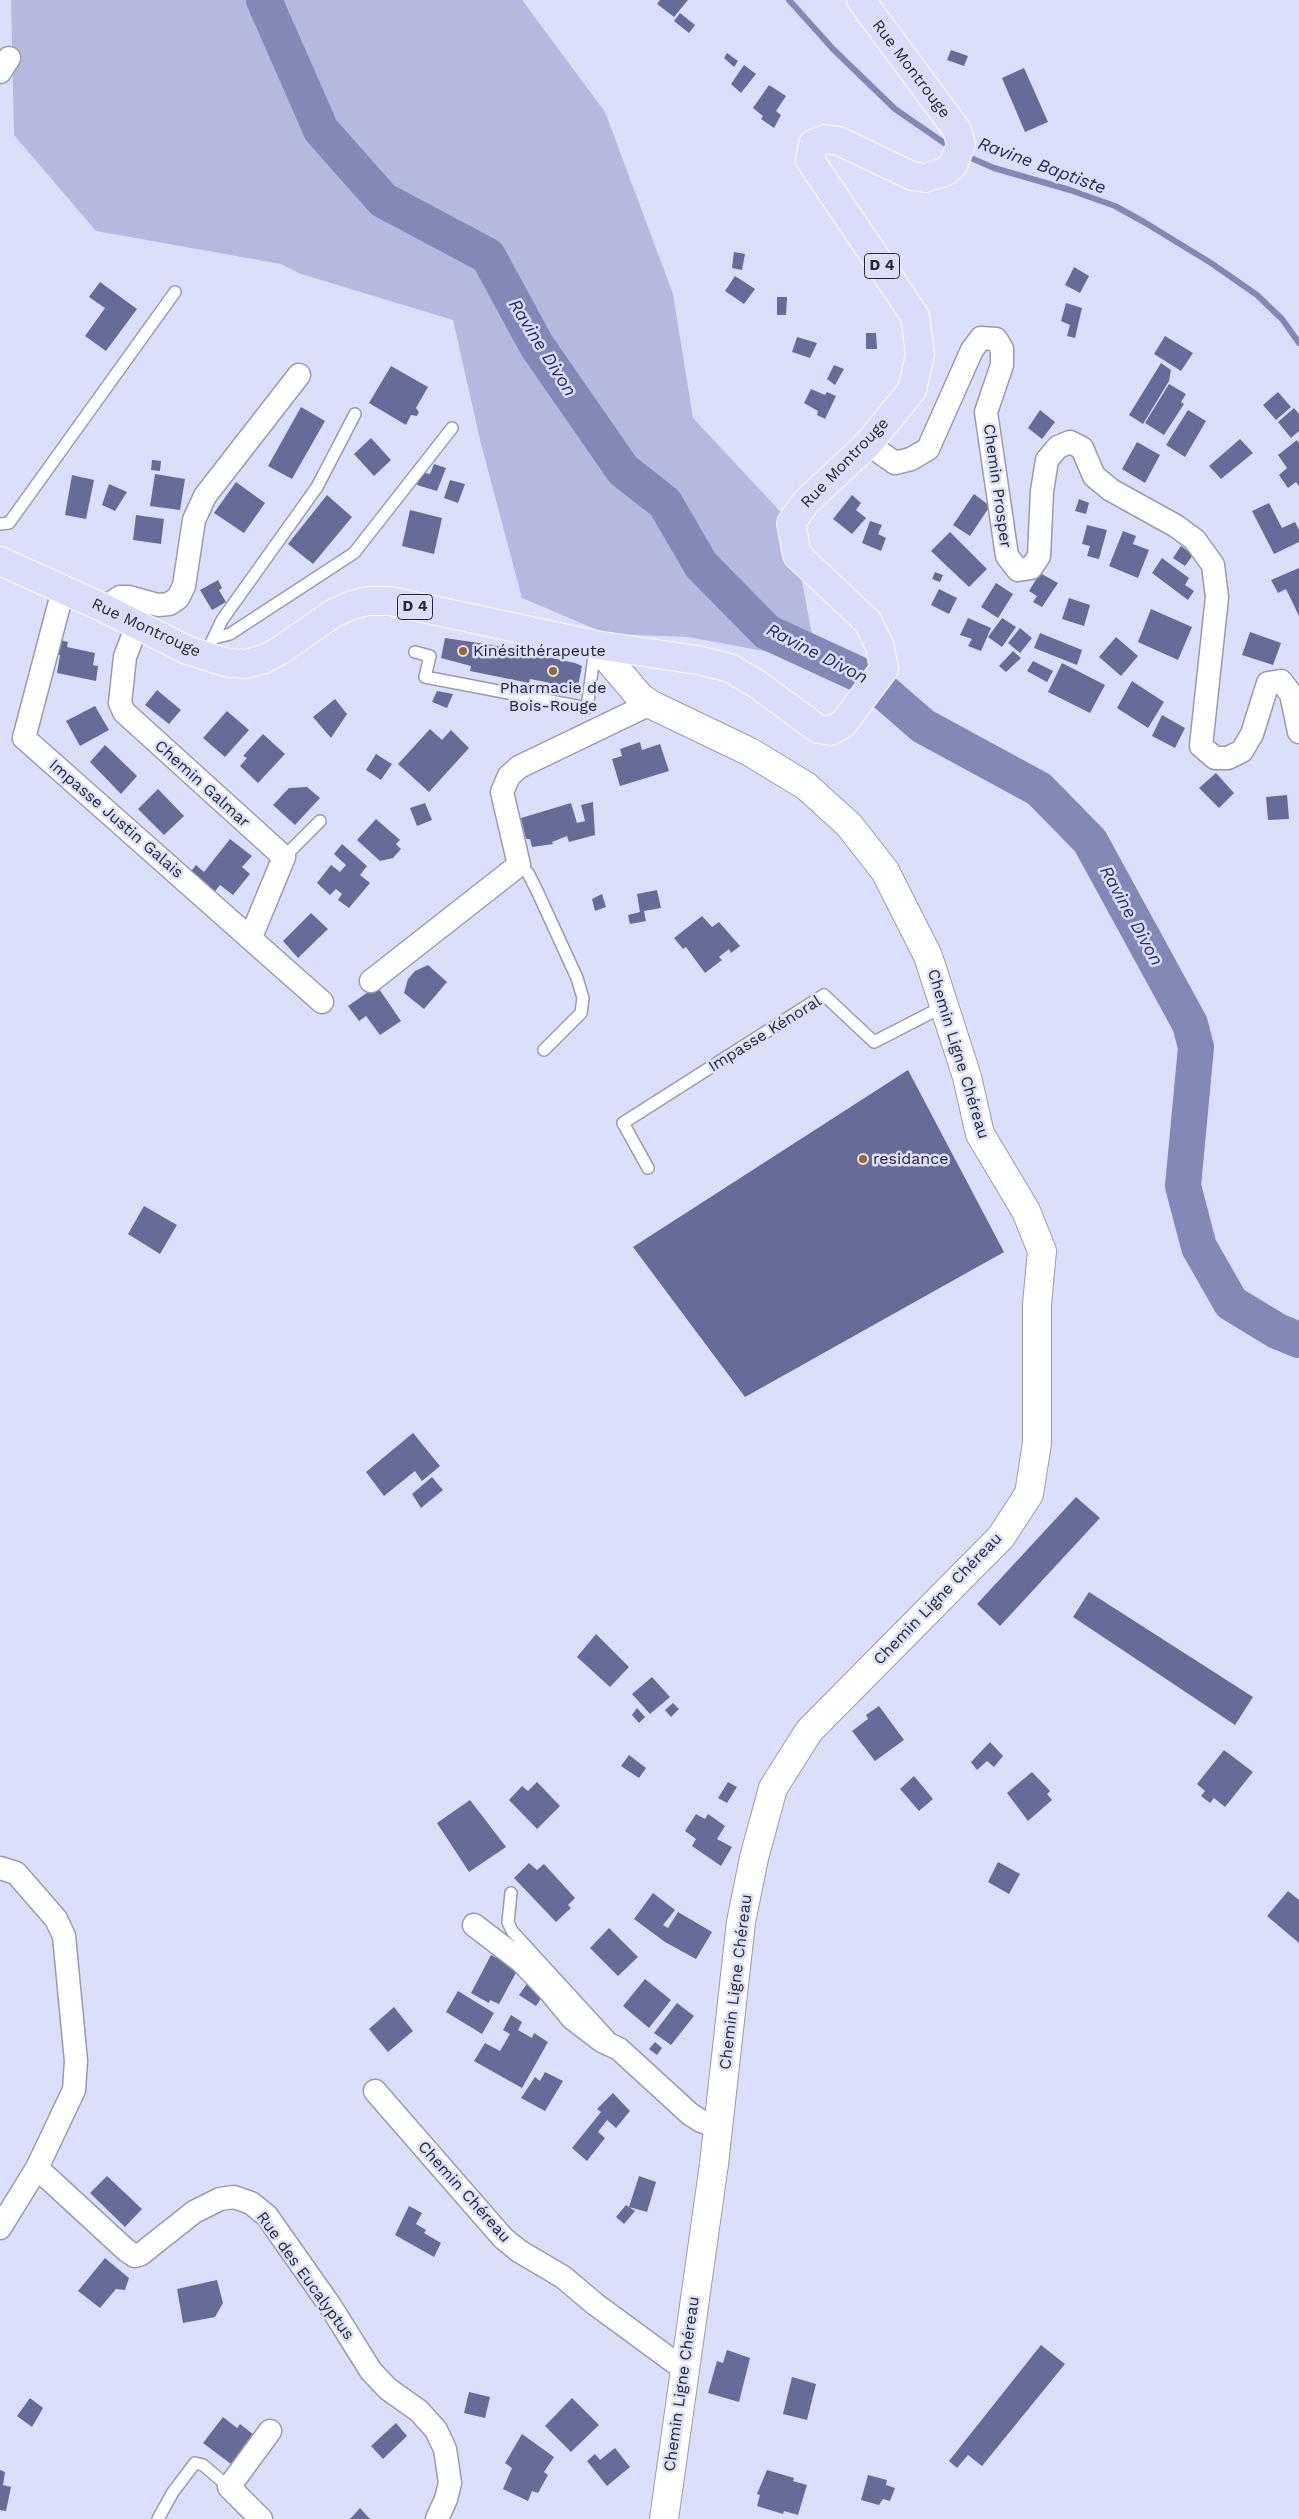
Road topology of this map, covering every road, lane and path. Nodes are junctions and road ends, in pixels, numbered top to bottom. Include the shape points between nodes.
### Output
1 (861, 0) edge
2 (175, 292) dead end
3 (299, 375) dead end
4 (355, 414) dead end
5 (452, 428) dead end
6 (868, 444) junction
7 (0, 524) edge
8 (0, 561) edge
9 (63, 590) junction
10 (104, 608) junction
11 (137, 625) junction
12 (596, 645) junction
13 (209, 647) junction
14 (415, 652) dead end
15 (650, 704) junction
16 (1299, 732) edge
17 (320, 821) dead end
18 (284, 857) junction
19 (519, 865) junction
20 (251, 937) junction
21 (371, 981) dead end
22 (322, 1002) dead end
23 (945, 1005) junction
24 (544, 1050) dead end
25 (648, 1168) dead end
26 (0, 1868) edge
27 (511, 1893) dead end
28 (474, 1925) dead end
29 (619, 2049) junction
30 (375, 2090) dead end
31 (718, 2127) junction
32 (37, 2168) junction
33 (0, 2228) edge
34 (685, 2370) junction
35 (270, 2431) dead end
36 (229, 2487) junction
37 (158, 2519) edge
38 (260, 2519) edge
39 (437, 2519) edge
40 (664, 2519) edge

1 - 6 main road, Rue Montrouge / D 4 via 957,130 961,145 953,165 945,172 925,178 912,176 839,141 825,139 813,144 810,160 915,316 920,355 912,390
2 - 7 lane via 9,523
3 - 10 street via 205,496 194,520 184,586 178,598 169,604 158,604 120,597
4 - 13 lane via 317,487 222,620
5 - 13 lane via 354,553
6 - 12 main road, Rue Montrouge / D 4 via 806,502 791,523 797,555 868,622 880,647 884,669 843,724 832,731 818,729 730,668
6 - 16 street, Chemin Prosper via 894,463 911,460 928,449 972,350 981,338 996,339 1002,349 1002,365 986,412 1007,556 1018,570 1031,568 1039,556 1047,460 1058,447 1070,442 1082,448 1094,476 1111,490 1195,540 1213,565 1217,597 1201,746 1215,758 1228,758 1242,751 1252,734 1268,682 1281,681 1291,694
8 - 9 main road, Rue Montrouge / D 4
9 - 10 main road, Rue Montrouge / D 4
9 - 20 street, Impasse Justin Galais via 24,738
10 - 11 main road, Rue Montrouge / D 4
11 - 13 main road, Rue Montrouge / D 4 via 187,650
11 - 18 street, Chemin Galmar via 124,657 120,703 124,712
12 - 13 main road, Rue Montrouge / D 4 via 390,602 368,601 334,612 279,651 246,664 228,663
12 - 14 lane via 587,708 425,678 430,656
12 - 15 street, Chemin Ligne Chéreau via 640,697
15 - 19 street via 520,767 510,776 502,792
15 - 23 street, Chemin Ligne Chéreau via 750,752 806,786 849,825 885,871 908,914 928,956
17 - 18 lane
18 - 20 street
19 - 21 street
19 - 24 lane via 528,873 538,893 583,998 581,1013
20 - 22 street, Impasse Justin Galais
23 - 25 lane, Impasse Kénoral via 874,1042 824,995 624,1123
23 - 31 street, Chemin Ligne Chéreau via 980,1134 1026,1211 1042,1251 1037,1304 1037,1443 1030,1494 1001,1537 809,1731 773,1788 741,1922
26 - 32 street via 16,1873 56,1919 64,1936 76,2061 74,2090
27 - 29 lane via 508,1922 512,1931
28 - 29 street via 526,1967 572,2018 602,2041
29 - 31 street via 690,2114
30 - 34 street, Chemin Chéreau via 503,2238 563,2277
31 - 34 street, Chemin Ligne Chéreau
32 - 33 street
32 - 39 street, Rue des Eucalyptus via 135,2256 194,2212 220,2199 234,2197 251,2203 266,2216 371,2370 436,2430 446,2449 450,2483
34 - 40 street, Chemin Ligne Chéreau
35 - 36 street
36 - 37 lane via 203,2465 195,2463
36 - 38 street

